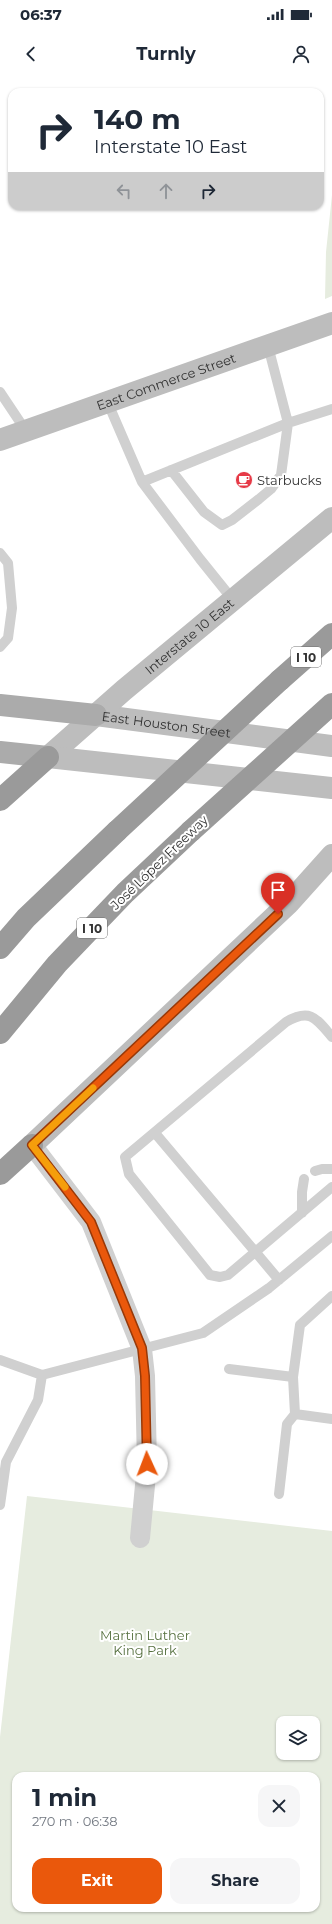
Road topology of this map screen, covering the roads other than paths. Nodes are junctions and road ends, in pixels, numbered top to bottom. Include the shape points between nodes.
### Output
1 (332, 323) edge
2 (268, 346) junction
3 (0, 392) edge
4 (108, 401) junction
5 (332, 409) edge
6 (288, 423) junction
7 (26, 431) junction
8 (0, 440) edge
9 (171, 470) junction
10 (142, 482) junction
11 (332, 518) edge
12 (0, 554) edge
13 (234, 600) junction
14 (332, 634) edge
15 (0, 647) edge
16 (332, 704) edge
17 (0, 705) edge
18 (96, 715) junction
19 (332, 746) edge
20 (0, 752) edge
21 (48, 757) junction
22 (332, 788) edge
23 (0, 800) edge
24 (332, 855) edge
25 (0, 948) edge
26 (0, 1033) edge
27 (332, 1037) edge
28 (155, 1133) junction
29 (32, 1145) junction
30 (332, 1169) edge
31 (315, 1171) dead end
32 (0, 1174) edge
33 (304, 1179) dead end
34 (332, 1187) edge
35 (302, 1212) junction
36 (331, 1238) edge
37 (255, 1252) junction
38 (279, 1280) junction
39 (332, 1296) edge
40 (142, 1348) junction
41 (0, 1360) edge
42 (229, 1369) dead end
43 (42, 1375) junction
44 (293, 1377) junction
45 (295, 1414) junction
46 (332, 1419) edge
47 (279, 1494) dead end
48 (0, 1505) edge
49 (140, 1538) dead end

1 - 2 main road, East Commerce Street
2 - 4 main road, East Commerce Street
2 - 6 lane
3 - 7 lane
4 - 7 main road, East Commerce Street
4 - 10 lane
5 - 6 lane
6 - 9 lane
6 - 9 lane via 281,475 265,494 222,525 204,512
7 - 8 main road, East Commerce Street
9 - 10 lane
10 - 13 lane
11 - 13 main road, Interstate 10 East
12 - 15 lane via 8,563 12,608 8,638
13 - 18 main road, Interstate 10 East
14 - 25 highway, I 10, bridge via 26,918
16 - 26 highway, José López Freeway / I 10, bridge via 125,893 57,964
17 - 18 main road, East Houston Street
18 - 19 main road, East Houston Street
18 - 21 main road, Interstate 10 East
20 - 21 main road
21 - 22 main road
21 - 23 highway
24 - 29 main road via 290,903
27 - 28 lane via 319,1021 310,1016 298,1015 286,1022
28 - 37 lane
28 - 37 lane via 125,1157 129,1174 210,1275 228,1275
29 - 32 highway
29 - 40 street via 91,1222
30 - 31 lane
33 - 35 lane
34 - 35 lane
35 - 37 lane
36 - 38 lane
37 - 38 lane
38 - 40 lane via 203,1333
39 - 44 lane via 300,1324
40 - 43 lane
40 - 49 street via 147,1464
41 - 43 lane
42 - 44 lane
43 - 48 lane via 38,1400 6,1462
44 - 45 lane
45 - 46 lane
45 - 47 lane via 287,1424

